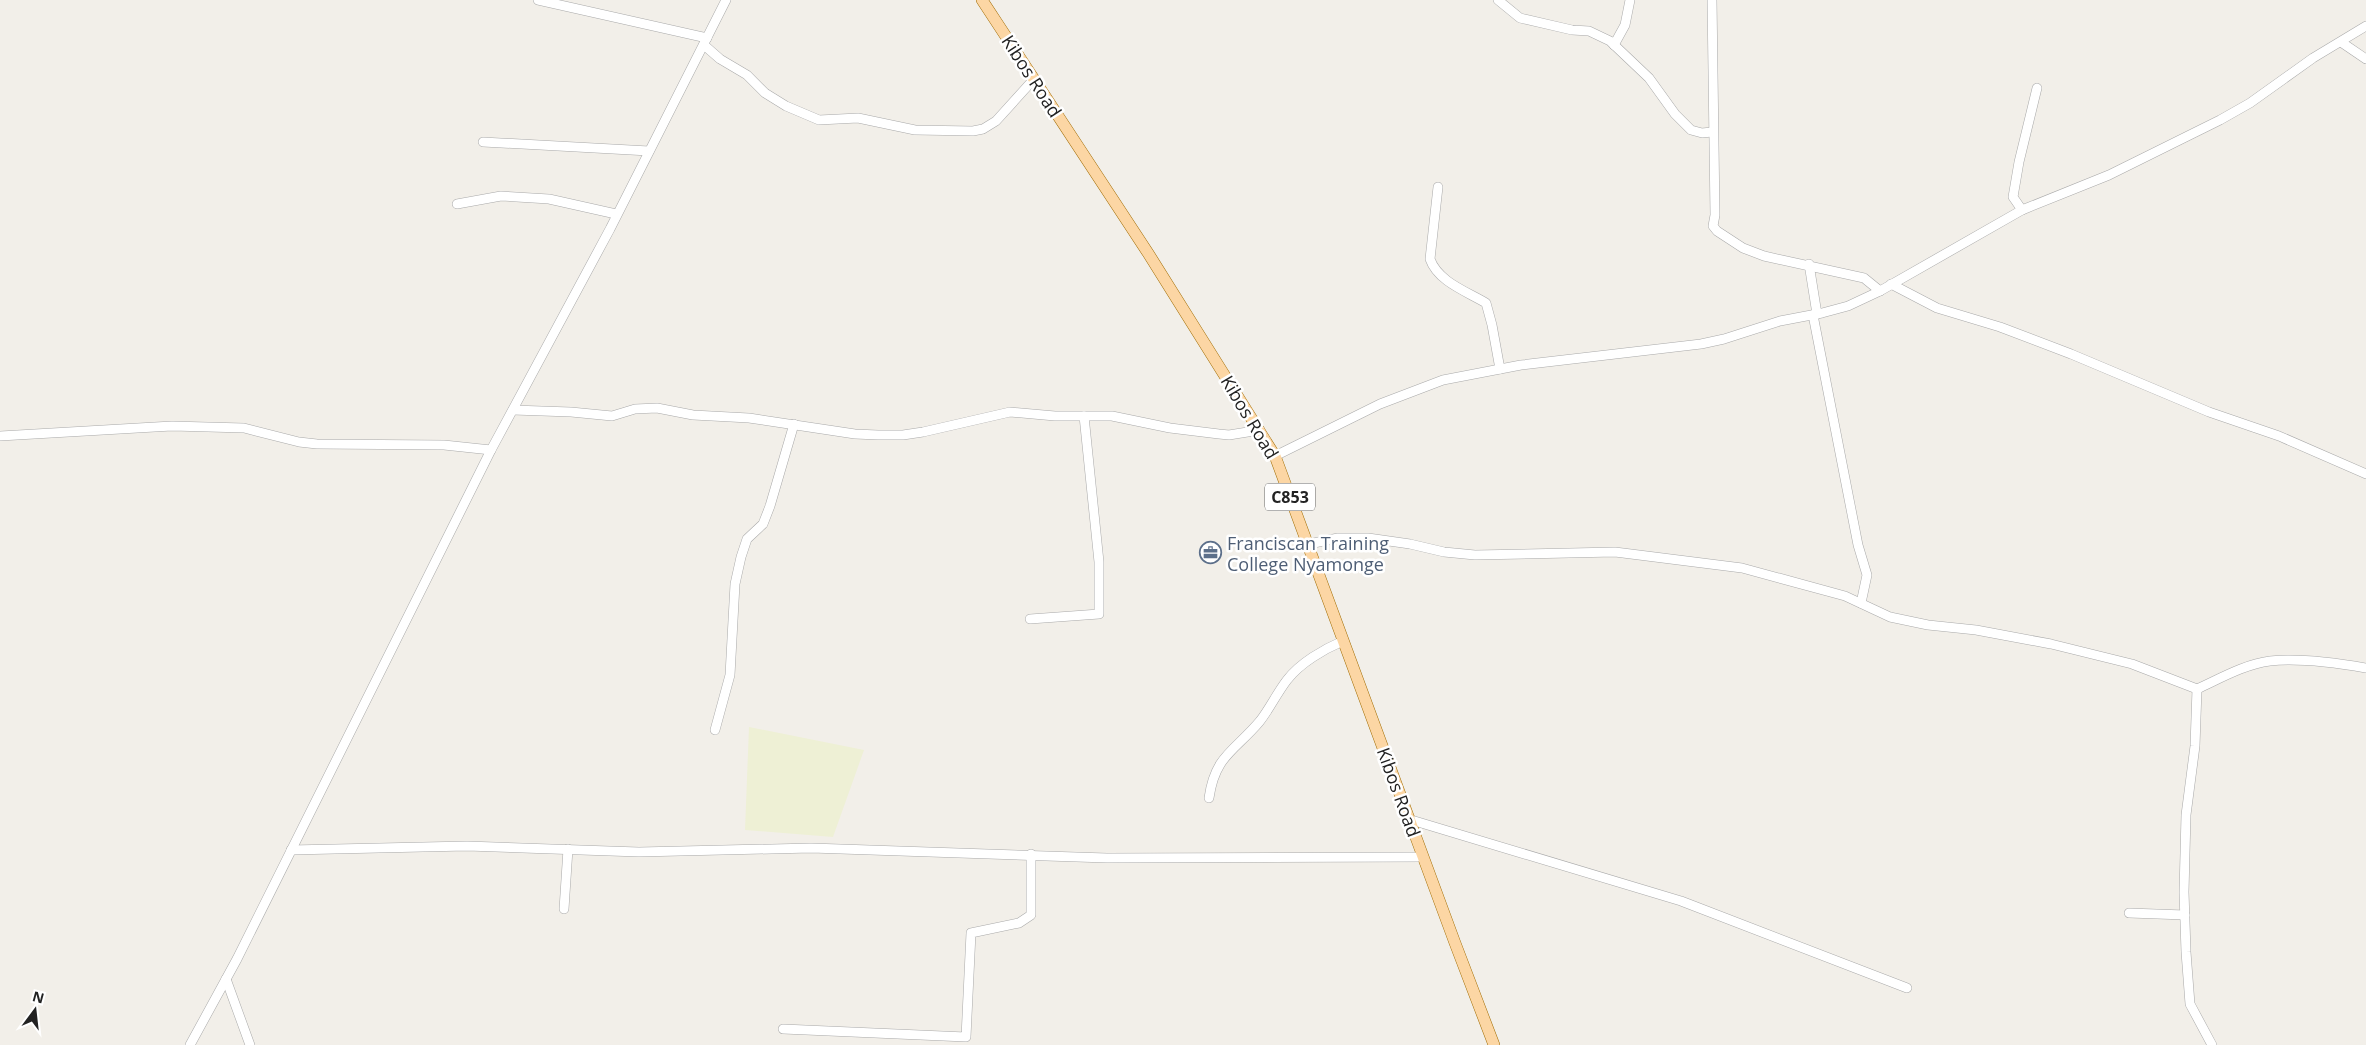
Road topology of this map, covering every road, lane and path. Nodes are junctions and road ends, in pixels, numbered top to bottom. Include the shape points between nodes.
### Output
1 (538, 0) edge
2 (726, 0) edge
3 (982, 0) edge
4 (1498, 0) edge
5 (1630, 0) edge
6 (1712, 0) edge
7 (2366, 26) edge
8 (706, 41) junction
9 (2340, 42) junction
10 (1614, 45) junction
11 (2366, 59) edge
12 (1034, 79) junction
13 (2037, 88) dead end
14 (1712, 132) junction
15 (483, 142) dead end
16 (649, 151) junction
17 (1438, 187) dead end
18 (457, 204) dead end
19 (2022, 210) junction
20 (616, 214) junction
21 (1809, 264) junction
22 (1891, 284) junction
23 (1880, 291) junction
24 (1815, 314) junction
25 (1500, 369) junction
26 (513, 410) junction
27 (1084, 416) junction
28 (794, 424) junction
29 (1260, 430) junction
30 (0, 436) edge
31 (491, 450) junction
32 (1275, 456) junction
33 (2366, 474) edge
34 (1308, 544) junction
35 (1861, 603) junction
36 (1030, 619) dead end
37 (1343, 641) junction
38 (2366, 668) edge
39 (2198, 689) junction
40 (715, 730) dead end
41 (1209, 798) dead end
42 (1408, 819) junction
43 (568, 849) junction
44 (291, 850) junction
45 (1031, 854) junction
46 (1423, 857) junction
47 (564, 909) dead end
48 (2129, 913) dead end
49 (2185, 915) junction
50 (226, 979) junction
51 (1907, 988) dead end
52 (783, 1030) dead end
53 (190, 1045) edge
54 (250, 1045) edge
55 (1494, 1045) edge
56 (2212, 1045) edge

1 - 8 street
2 - 8 street
3 - 12 main road, Kibos Road / C853
4 - 10 street via 1520,18 1589,31
5 - 10 street via 1625,25
6 - 14 street
7 - 9 street
8 - 12 street via 720,59 747,76 765,93 819,120 858,118 915,130 983,129 996,122
8 - 16 street
9 - 11 street
9 - 19 street via 2220,120 2109,175
10 - 14 street via 1649,78 1691,130
12 - 29 main road, Kibos Road / C853
13 - 19 street via 2013,197
14 - 21 street via 1713,226 1716,232 1764,256
15 - 16 street
16 - 20 street
17 - 25 street via 1432,265 1455,286 1486,304
18 - 20 street via 501,196 549,199
19 - 22 street
20 - 26 street
21 - 23 street via 1864,278
21 - 24 street
22 - 23 street
22 - 33 street via 1937,308 2071,354
23 - 24 street via 1848,306
24 - 25 street via 1701,344
24 - 35 street via 1858,545 1867,575
25 - 32 street via 1443,380 1416,389
26 - 28 street via 612,416 635,409 658,408 693,415
26 - 31 street
27 - 28 street via 1010,412 903,435 854,434
27 - 29 street via 1112,416 1170,428 1229,435
27 - 36 street via 1099,562 1099,614
28 - 40 street via 763,524 747,539 741,557 735,584 730,674
29 - 32 main road, Kibos Road / C853
30 - 31 street via 172,426 244,428 317,444 444,445
31 - 44 street
32 - 34 main road, Kibos Road / C853
34 - 35 street via 1338,538 1368,538 1475,555 1615,552 1742,568
34 - 37 main road, Kibos Road / C853
35 - 39 street via 1890,617 2012,636 2132,664
37 - 41 street via 1322,651 1289,677 1262,718 1216,769
37 - 42 main road, Kibos Road / C853
38 - 39 street via 2270,661
39 - 49 street via 2186,815
42 - 46 main road, Kibos Road / C853
42 - 51 street via 1681,901
43 - 44 street via 467,846
43 - 45 street via 639,852 811,848
43 - 47 street
44 - 50 street
45 - 46 street via 1107,858
45 - 52 street via 1031,915 1019,923 971,933 966,1037
46 - 55 main road, Kibos Road / C853
48 - 49 street
49 - 56 street via 2189,999
50 - 53 street
50 - 54 street

